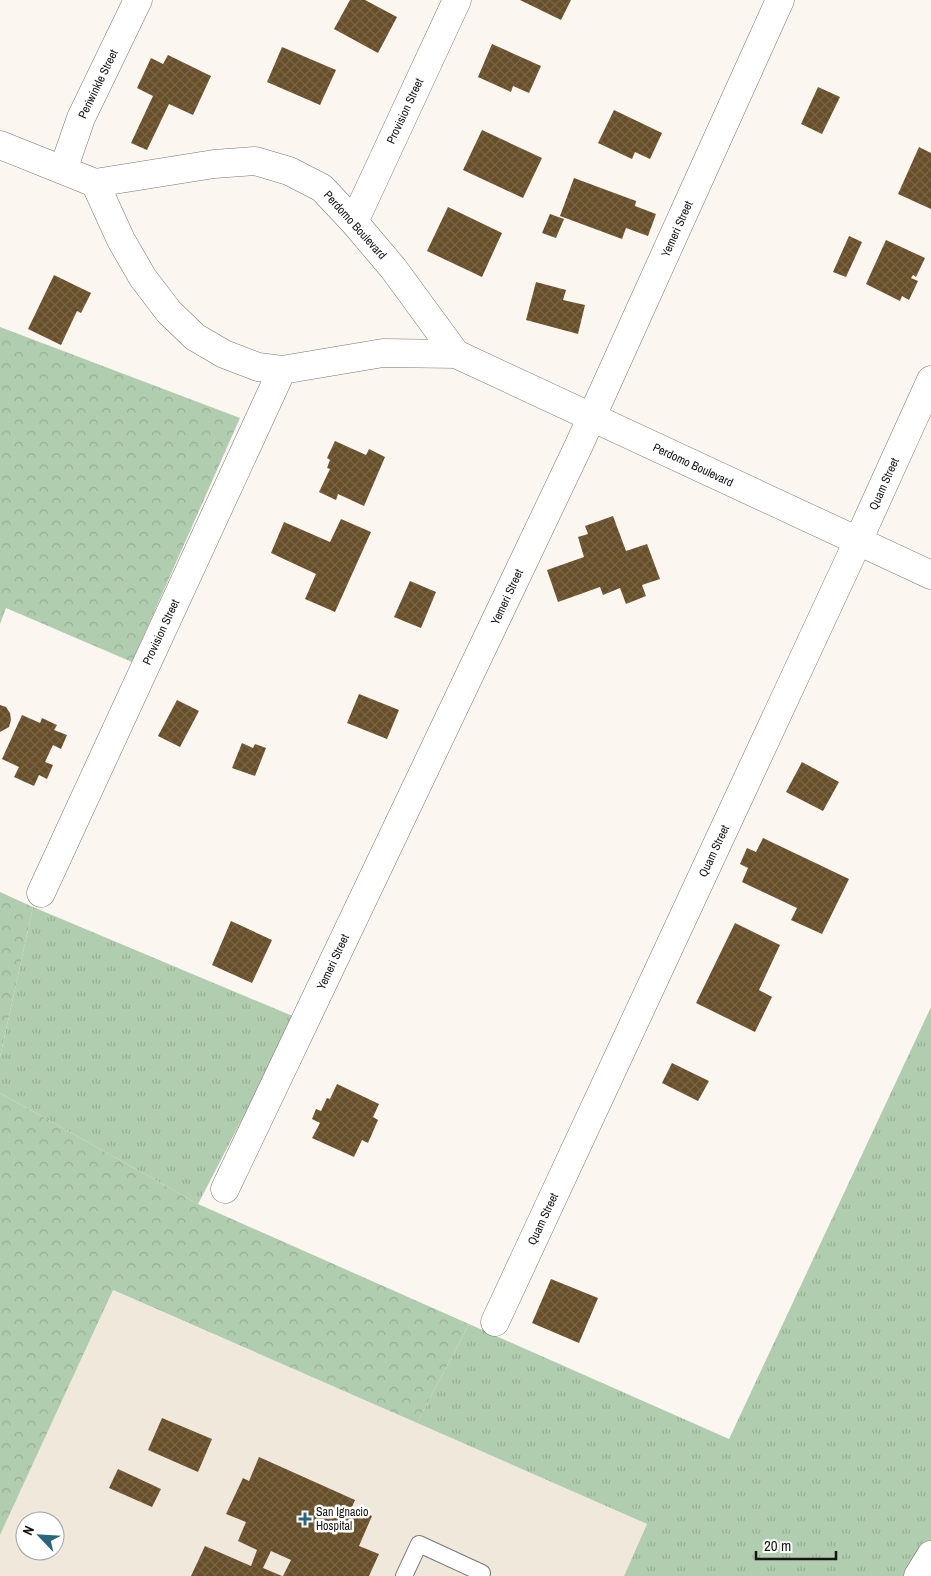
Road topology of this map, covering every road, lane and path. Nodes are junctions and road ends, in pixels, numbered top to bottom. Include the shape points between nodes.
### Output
1 (138, 0) edge
2 (456, 0) edge
3 (780, 0) edge
4 (0, 145) edge
5 (63, 170) junction
6 (95, 183) junction
7 (354, 222) junction
8 (456, 354) junction
9 (282, 370) junction
10 (931, 380) edge
11 (592, 418) junction
12 (858, 541) junction
13 (931, 576) edge
14 (41, 893) dead end
15 (225, 1189) dead end
16 (495, 1322) dead end
17 (931, 1555) edge
18 (404, 1576) edge
19 (481, 1576) edge
20 (918, 1576) edge

1 - 5 street, Periwinkle Street via 81,118
2 - 7 street, Provision Street
3 - 11 street, Yemeri Street
4 - 5 street
5 - 6 street
6 - 7 street, Perdomo Boulevard via 214,164 255,161 288,171 322,188
6 - 9 street, Perdomo Boulevard via 121,240 143,278 169,312 195,337 224,354 258,367
7 - 8 street, Perdomo Boulevard via 393,268
8 - 9 street, Perdomo Boulevard via 383,353
8 - 11 street, Perdomo Boulevard
9 - 14 street, Provision Street
10 - 12 street, Quam Street
11 - 12 street, Perdomo Boulevard
11 - 15 street, Yemeri Street
12 - 13 street, Perdomo Boulevard
12 - 16 street, Quam Street
17 - 20 street
18 - 19 lane via 420,1544 482,1573

